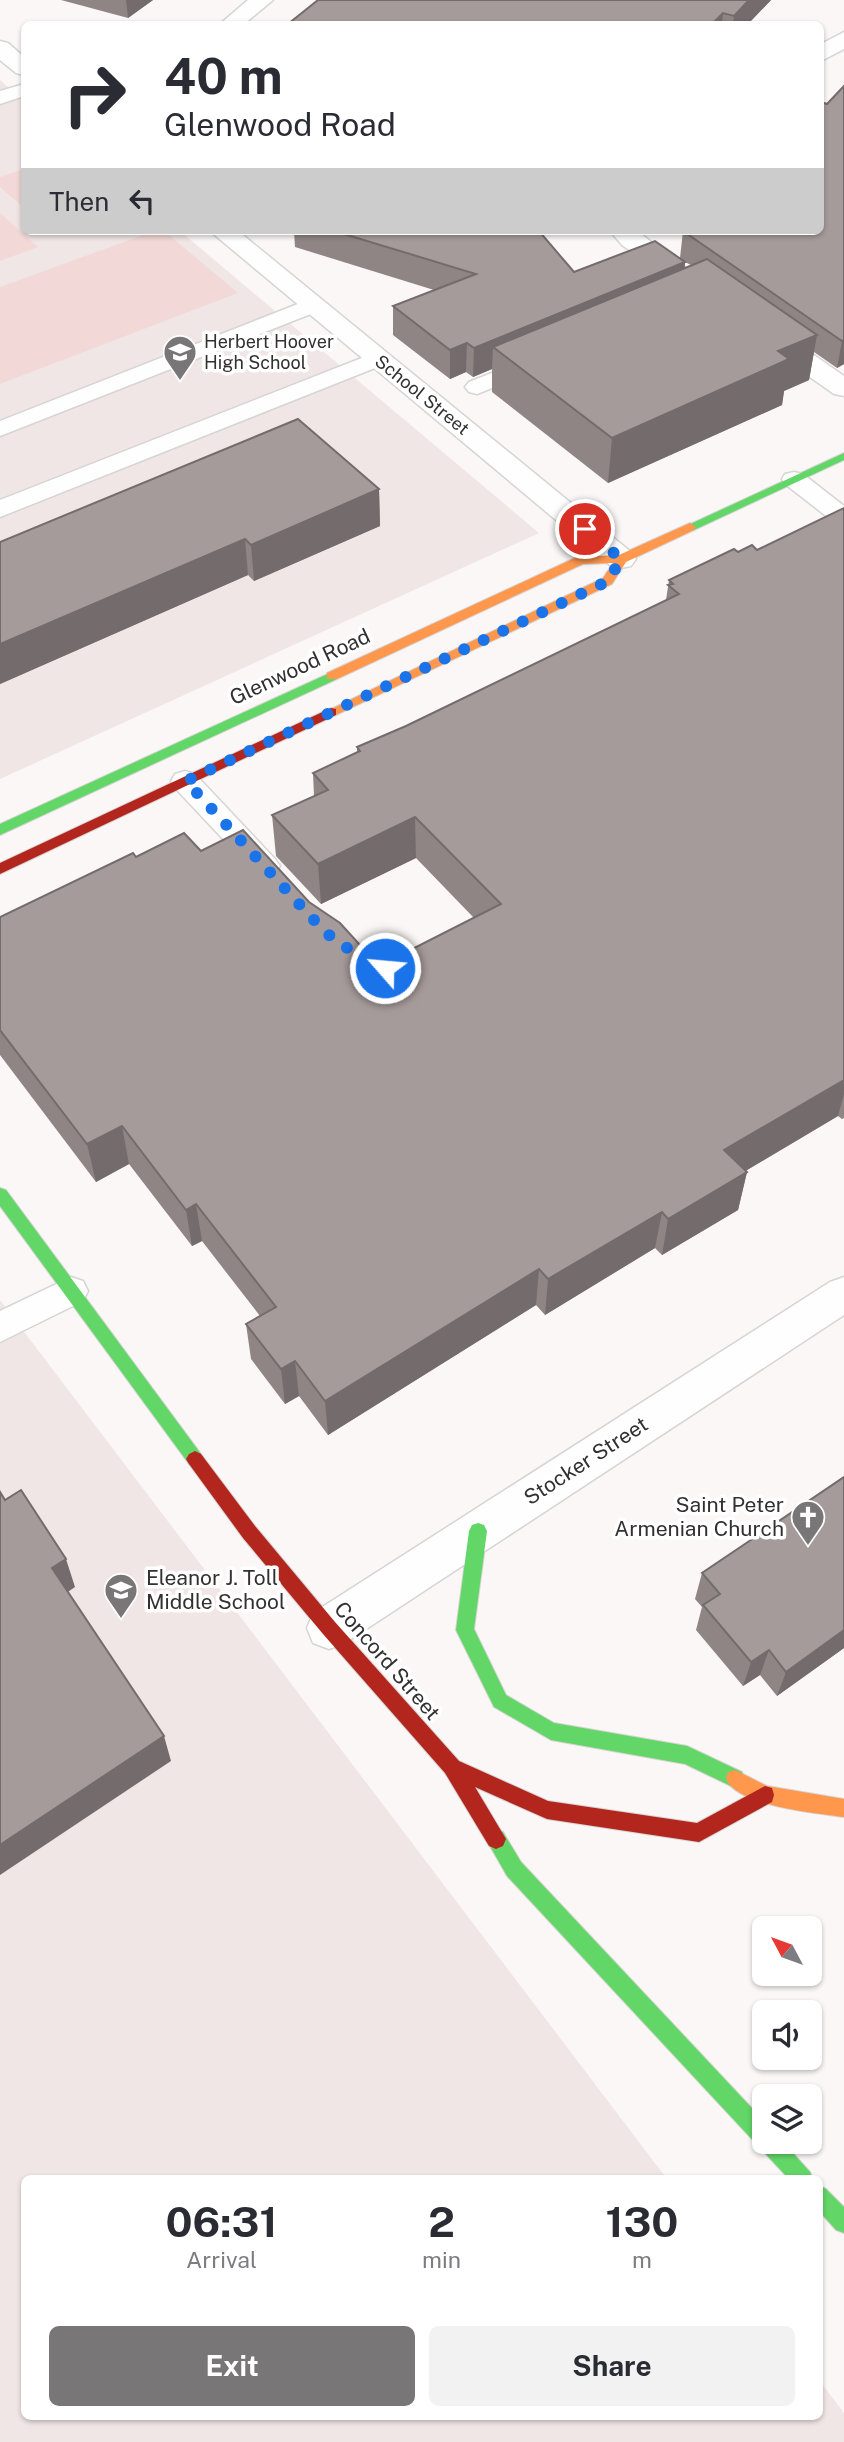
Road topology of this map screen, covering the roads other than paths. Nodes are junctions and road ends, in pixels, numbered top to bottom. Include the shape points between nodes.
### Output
1 (262, 0) edge
2 (235, 21) edge
3 (844, 39) edge
4 (0, 48) edge
5 (824, 52) edge
6 (21, 66) edge
7 (21, 91) edge
8 (0, 98) edge
9 (228, 235) edge
10 (627, 235) edge
11 (705, 292) edge
12 (313, 305) junction
13 (748, 321) edge
14 (550, 356) edge
15 (377, 359) junction
16 (477, 387) dead end
17 (844, 388) edge
18 (0, 429) edge
19 (844, 456) edge
20 (794, 479) junction
21 (0, 509) edge
22 (844, 518) edge
23 (621, 559) junction
24 (186, 781) junction
25 (0, 830) edge
26 (0, 869) edge
27 (281, 884) edge
28 (0, 1194) edge
29 (71, 1291) junction
30 (844, 1294) edge
31 (0, 1327) edge
32 (478, 1531) junction
33 (329, 1628) junction
34 (452, 1767) junction
35 (765, 1794) junction
36 (844, 1808) edge
37 (752, 2123) edge
38 (780, 2154) edge
39 (799, 2175) edge
40 (823, 2200) edge
41 (844, 2222) edge

1 - 2 street
3 - 5 street
4 - 6 street
7 - 8 lane
9 - 12 street, School Street
10 - 11 street
12 - 15 street, School Street
12 - 18 lane
13 - 17 street
14 - 16 lane
15 - 21 lane
15 - 23 street, School Street
19 - 20 street, Glenwood Road
20 - 22 lane
20 - 23 street, Glenwood Road
23 - 24 street, Glenwood Road via 608,581
23 - 25 street, Glenwood Road via 581,560
24 - 26 street, Glenwood Road
24 - 27 lane
28 - 29 street, Concord Street
29 - 31 lane
29 - 33 street, Concord Street via 249,1532
30 - 32 street, Stocker Street
32 - 33 street, Stocker Street
32 - 35 street via 465,1630 500,1701 551,1731 687,1755
33 - 34 street, Concord Street
34 - 35 street via 547,1810 699,1833
34 - 37 street, Concord Street via 514,1869
35 - 36 street
38 - 39 street
40 - 41 street

